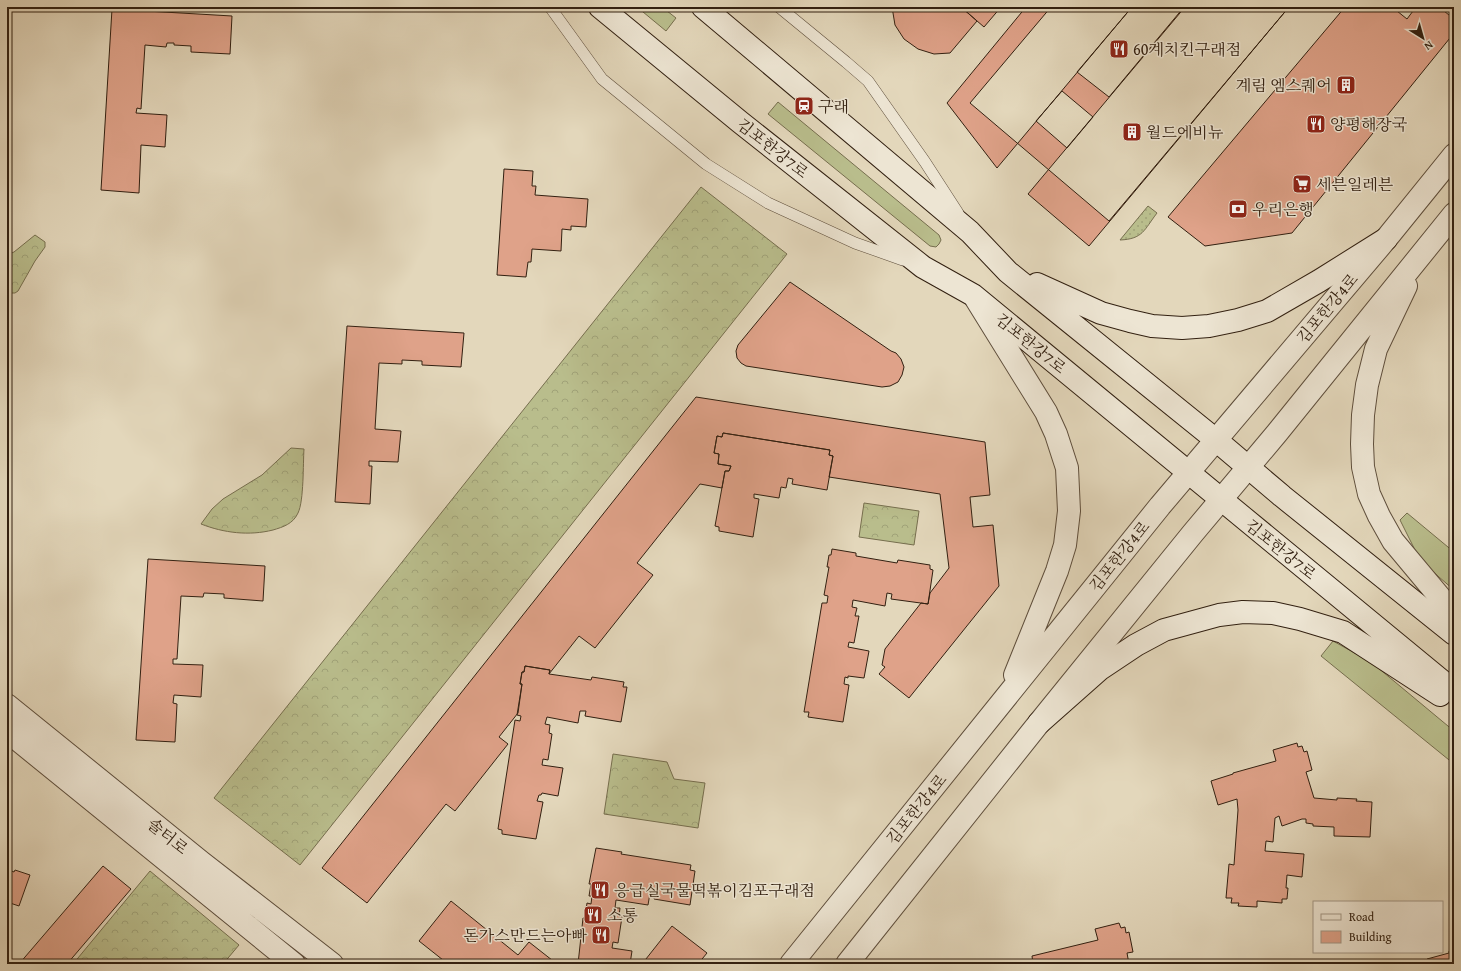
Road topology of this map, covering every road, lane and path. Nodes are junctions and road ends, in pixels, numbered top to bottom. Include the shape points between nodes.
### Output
1 (550, 7) edge
2 (600, 7) edge
3 (703, 7) edge
4 (778, 7) edge
5 (1454, 155) edge
6 (1454, 214) edge
7 (970, 232) junction
8 (1386, 239) junction
9 (1423, 252) junction
10 (923, 266) junction
11 (1008, 272) junction
12 (973, 295) junction
13 (1216, 440) junction
14 (1248, 467) junction
15 (1189, 472) junction
16 (1221, 500) junction
17 (1454, 614) edge
18 (1454, 634) edge
19 (1454, 690) edge
20 (1006, 696) junction
21 (1454, 704) edge
22 (7, 705) edge
23 (1038, 724) junction
24 (7, 731) edge
25 (294, 964) edge
26 (332, 964) edge
27 (791, 964) edge
28 (847, 964) edge

1 - 10 lane via 602,79 706,164 776,206 855,243
2 - 10 street, 김포한강7로 via 740,122
3 - 7 street
4 - 7 lane via 868,82 925,162
5 - 8 street, 김포한강4로
6 - 9 street
7 - 11 street
8 - 11 street via 1267,311 1209,326 1152,326 1101,313
8 - 13 street, 김포한강4로
9 - 14 street
9 - 17 street via 1376,349 1363,415 1363,467 1369,494 1393,541
10 - 12 street, 김포한강7로
11 - 13 street
12 - 15 street, 김포한강7로
12 - 20 street via 1046,412 1067,468 1069,511 1065,545 1057,572
13 - 14 street
13 - 15 street, 김포한강4로
14 - 16 street
14 - 18 street
15 - 16 street, 김포한강7로
15 - 20 street, 김포한강4로
16 - 19 street, 김포한강7로
16 - 23 street
20 - 27 street, 김포한강4로
21 - 23 street via 1343,632 1273,613 1243,612 1219,614 1164,630 1136,645 1100,669
22 - 26 street, 솔터로
23 - 28 street
24 - 25 street, 솔터로

